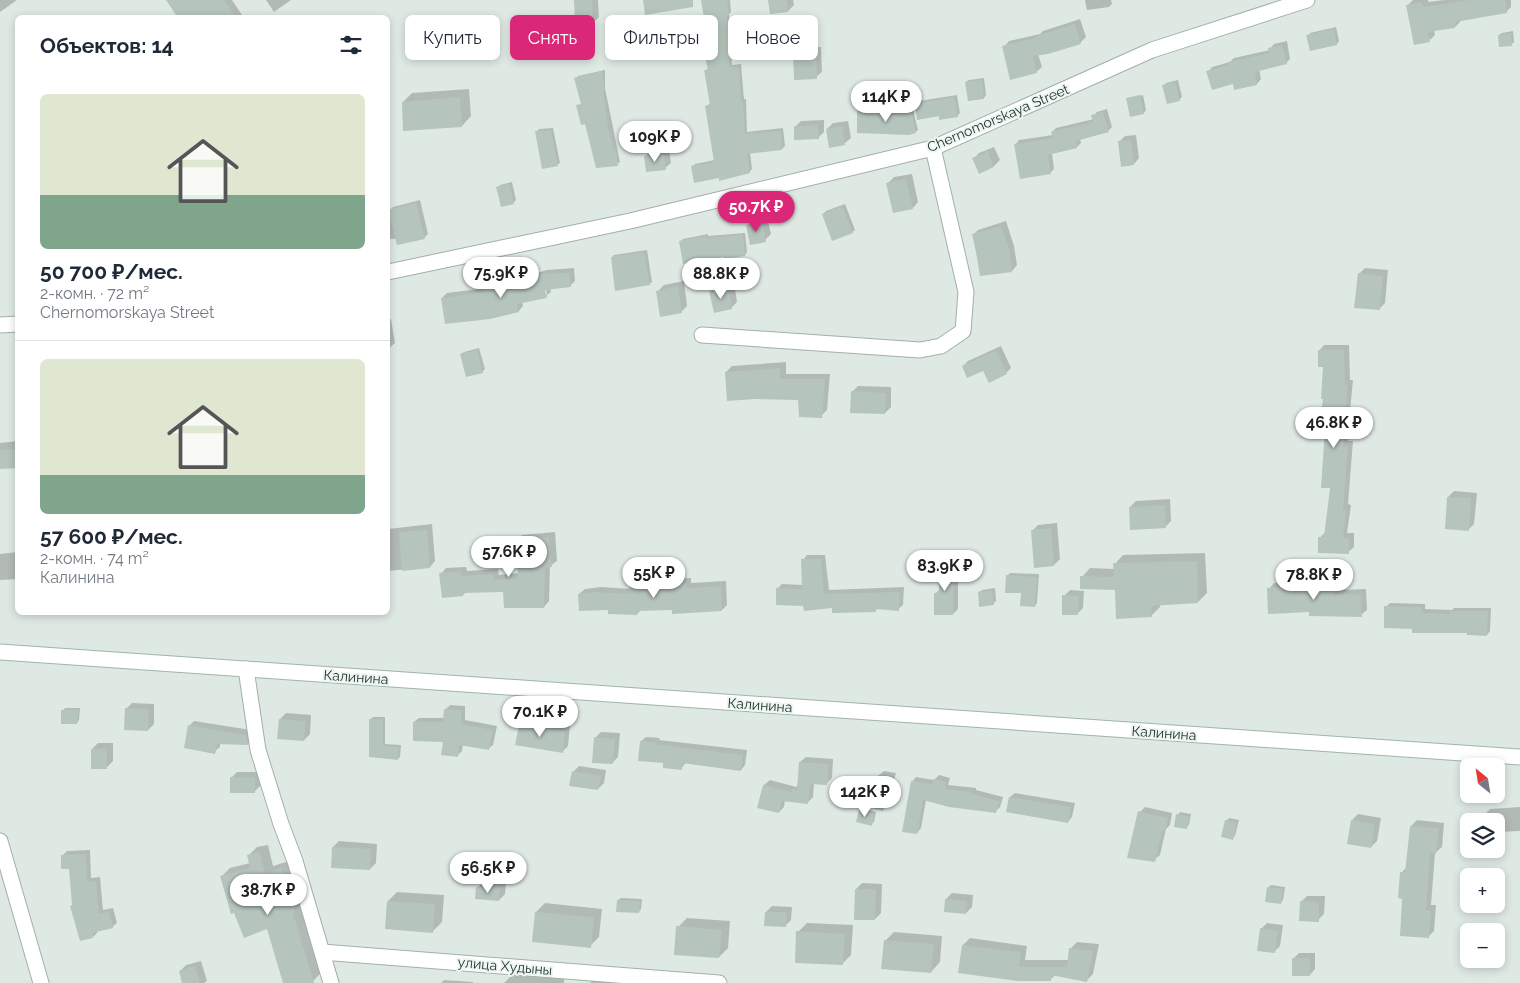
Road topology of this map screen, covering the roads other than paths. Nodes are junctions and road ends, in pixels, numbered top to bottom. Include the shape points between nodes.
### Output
1 (1307, 0) edge
2 (933, 148) junction
3 (390, 272) edge
4 (15, 324) edge
5 (0, 325) edge
6 (702, 335) dead end
7 (0, 652) edge
8 (246, 669) junction
9 (1520, 757) edge
10 (0, 841) edge
11 (322, 952) junction
12 (41, 983) edge
13 (331, 983) edge
14 (718, 983) edge

1 - 2 street, Chernomorskaya Street via 1152,50
2 - 3 street, Chernomorskaya Street via 630,221
2 - 6 street via 966,292 963,331 941,346 920,350
4 - 5 street
7 - 8 street, Калинина
8 - 9 street, Калинина
8 - 11 street via 258,750
10 - 12 street
11 - 13 street
11 - 14 street, улица Худыны

